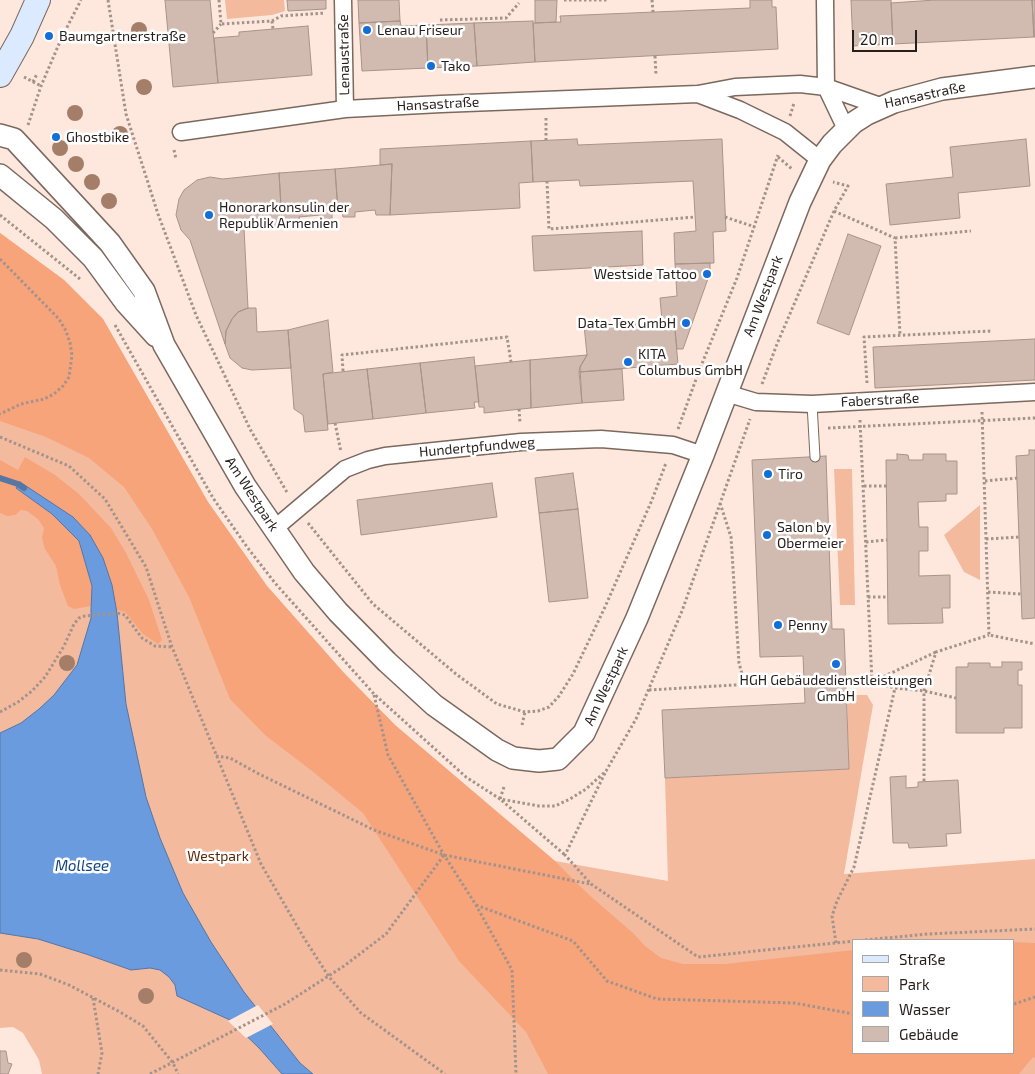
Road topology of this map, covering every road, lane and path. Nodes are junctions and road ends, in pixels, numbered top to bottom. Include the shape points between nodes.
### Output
1 (38, 0) edge
2 (81, 0) edge
3 (108, 0) edge
4 (219, 0) edge
5 (343, 0) edge
6 (564, 0) edge
7 (609, 0) edge
8 (652, 0) edge
9 (826, 0) edge
10 (519, 4) dead end
11 (652, 12) dead end
12 (304, 15) dead end
13 (440, 20) dead end
14 (272, 21) junction
15 (221, 24) junction
16 (273, 30) dead end
17 (213, 33) dead end
18 (655, 56) dead end
19 (37, 74) dead end
20 (0, 75) edge
21 (656, 75) dead end
22 (1035, 77) edge
23 (33, 82) dead end
24 (41, 86) dead end
25 (826, 87) junction
26 (698, 94) junction
27 (883, 106) junction
28 (346, 109) junction
29 (846, 129) junction
30 (181, 132) dead end
31 (785, 132) junction
32 (0, 135) edge
33 (820, 160) junction
34 (0, 175) edge
35 (547, 181) dead end
36 (848, 186) dead end
37 (834, 212) junction
38 (0, 215) edge
39 (695, 217) dead end
40 (725, 217) dead end
41 (754, 227) junction
42 (971, 232) dead end
43 (895, 238) junction
44 (0, 259) edge
45 (86, 286) dead end
46 (110, 316) dead end
47 (990, 331) dead end
48 (900, 335) junction
49 (164, 345) junction
50 (510, 362) dead end
51 (343, 371) dead end
52 (699, 371) junction
53 (705, 373) dead end
54 (1035, 392) edge
55 (726, 393) junction
56 (982, 395) junction
57 (863, 401) junction
58 (756, 402) junction
59 (812, 404) junction
60 (0, 414) edge
61 (1035, 418) edge
62 (983, 420) junction
63 (335, 423) dead end
64 (861, 427) junction
65 (824, 428) dead end
66 (0, 437) edge
67 (672, 445) junction
68 (703, 456) junction
69 (815, 457) dead end
70 (345, 469) junction
71 (1017, 478) dead end
72 (984, 481) junction
73 (864, 486) junction
74 (887, 486) dead end
75 (720, 503) junction
76 (297, 510) junction
77 (274, 528) junction
78 (1019, 536) dead end
79 (887, 540) dead end
80 (986, 540) junction
81 (866, 542) junction
82 (988, 592) junction
83 (1022, 594) dead end
84 (868, 597) junction
85 (888, 597) dead end
86 (990, 635) junction
87 (1035, 644) edge
88 (172, 647) junction
89 (936, 652) junction
90 (846, 679) dead end
91 (804, 681) dead end
92 (872, 682) junction
93 (751, 684) junction
94 (895, 688) junction
95 (648, 690) junction
96 (924, 691) junction
97 (374, 694) junction
98 (956, 698) dead end
99 (0, 712) edge
100 (525, 712) junction
101 (522, 725) dead end
102 (216, 756) junction
103 (606, 771) junction
104 (924, 781) dead end
105 (504, 787) dead end
106 (500, 799) junction
107 (444, 855) junction
108 (565, 855) junction
109 (591, 884) junction
110 (476, 905) junction
111 (1035, 929) edge
112 (876, 939) edge
113 (852, 941) edge
114 (836, 943) junction
115 (0, 970) edge
116 (329, 977) junction
117 (1035, 997) edge
118 (93, 998) junction
119 (1015, 1004) edge
120 (852, 1014) edge
121 (173, 1062) junction
122 (98, 1074) edge
123 (150, 1074) edge
124 (178, 1074) edge
125 (445, 1074) edge
126 (516, 1074) edge

1 - 20 main road
2 - 24 path
3 - 76 path via 126,114 158,214 196,315 246,421
4 - 15 path
5 - 28 street, Lenaustraße
6 - 7 path
8 - 11 path
9 - 25 street
10 - 13 path via 506,18
12 - 14 path via 281,16
14 - 15 path
14 - 16 path
15 - 17 path
18 - 21 path
19 - 23 path
22 - 27 street, Hansastraße via 942,89
25 - 26 street, Hansastraße via 800,84 735,87
25 - 27 street, Hansastraße
25 - 29 street
26 - 28 street, Hansastraße
26 - 31 street, Hansastraße
27 - 29 street, Am Westpark
28 - 30 street, Hansastraße
29 - 33 street, Am Westpark
31 - 33 street, Hansastraße
31 - 41 path
32 - 49 street, Am Westpark via 14,139 110,243 144,291
33 - 55 street, Am Westpark via 800,202
34 - 49 street, Am Westpark via 54,219 93,258
35 - 39 path via 549,229
36 - 37 path
37 - 43 path
37 - 58 path via 775,344
38 - 45 path
40 - 41 path
41 - 52 path
42 - 43 path
43 - 48 path
44 - 60 path via 59,319 72,355 69,377 54,394
46 - 97 path via 213,498 242,540 275,583
47 - 48 path
48 - 57 path via 864,337
49 - 77 street, Am Westpark via 222,447
50 - 51 path via 507,337 342,355
52 - 53 path
52 - 67 path
54 - 56 street, Faberstraße
55 - 58 street, Faberstraße
55 - 68 street, Am Westpark
56 - 57 street, Faberstraße
56 - 62 path
57 - 59 street, Faberstraße
57 - 64 path
58 - 59 street, Faberstraße
58 - 75 path
59 - 69 lane
61 - 62 path
62 - 64 path
62 - 72 path
63 - 70 path
64 - 65 path
64 - 73 path
66 - 88 path via 69,466 105,499 146,567
67 - 68 street, Hundertpfundweg
67 - 70 street, Hundertpfundweg via 601,439 521,442 385,456
67 - 100 path via 648,509 573,674 549,707 538,712
68 - 77 street, Am Westpark via 637,618 584,733 558,759 513,758 434,705 338,612 304,572
70 - 76 street, Hundertpfundweg
71 - 72 path
72 - 80 path
73 - 74 path
73 - 81 path
75 - 93 path via 731,537 739,663 742,674
75 - 95 path via 682,611
76 - 77 street, Hundertpfundweg
76 - 100 path via 373,604 490,699 504,707
78 - 80 path
79 - 81 path
80 - 82 path
81 - 84 path
82 - 83 path
82 - 86 path
84 - 85 path
84 - 92 path
86 - 87 path
86 - 89 path
88 - 99 path via 155,646 142,638 125,615 117,613 79,618 45,677 18,702
88 - 102 path
89 - 92 path
89 - 96 path
90 - 92 path
91 - 93 path
92 - 94 path
93 - 95 path
94 - 96 path
94 - 114 path via 854,867 832,916
95 - 103 path via 636,719
96 - 98 path
96 - 104 path
97 - 106 path via 466,777
97 - 107 path via 388,755
100 - 101 path
102 - 107 path via 230,758 374,830
102 - 116 path via 261,864
103 - 106 path via 586,789 555,806
103 - 108 path
105 - 106 path
106 - 108 path
107 - 109 path
107 - 110 path
107 - 116 path via 386,934
108 - 109 path
109 - 114 path via 698,957
110 - 120 path via 573,941 607,981 657,999 794,1003
110 - 126 path via 512,970
111 - 112 path
113 - 114 path
115 - 118 path via 40,974
116 - 121 path via 286,1004
116 - 125 path via 361,1014
117 - 119 path
118 - 121 path via 143,1026
118 - 122 path via 102,1053
121 - 123 path
121 - 124 path

